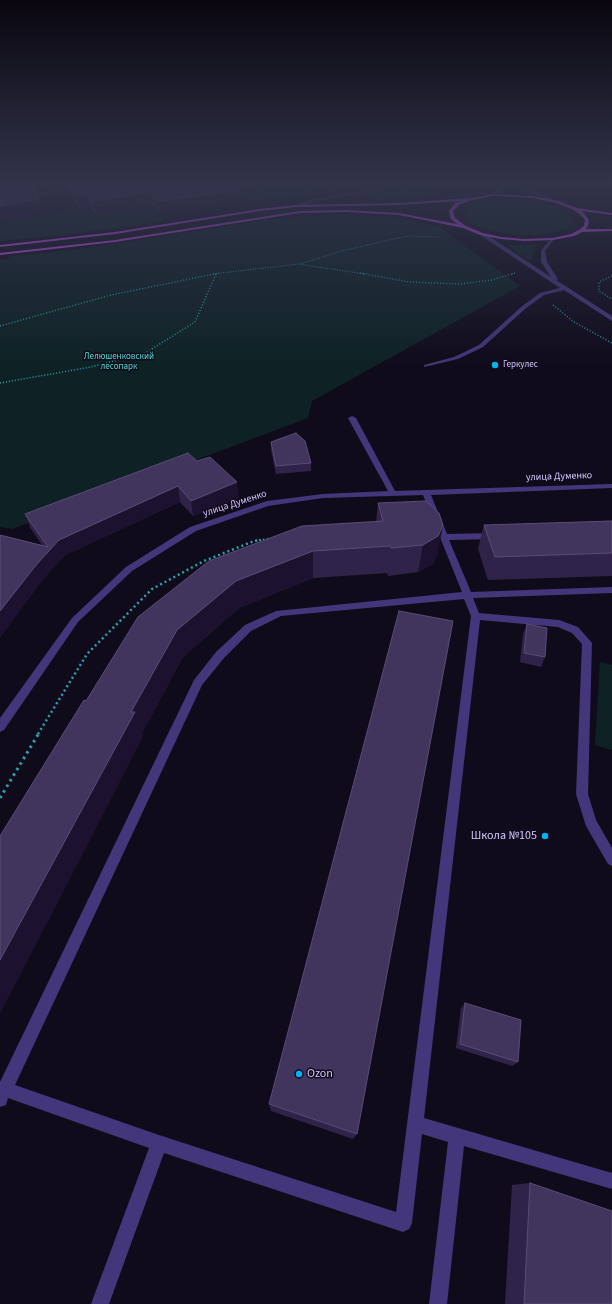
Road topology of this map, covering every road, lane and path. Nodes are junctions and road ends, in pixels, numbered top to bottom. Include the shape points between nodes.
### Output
1 (19, 244) edge
2 (90, 244) edge
3 (372, 244) edge
4 (497, 244) edge
5 (549, 244) edge
6 (0, 246) edge
7 (0, 254) edge
8 (298, 264) junction
9 (217, 273) junction
10 (515, 273) dead end
11 (612, 276) edge
12 (557, 282) junction
13 (565, 288) junction
14 (612, 299) edge
15 (612, 320) edge
16 (0, 326) edge
17 (426, 366) dead end
18 (0, 383) edge
19 (352, 418) dead end
20 (612, 486) edge
21 (426, 493) junction
22 (393, 494) junction
23 (505, 536) edge
24 (444, 537) junction
25 (274, 538) edge
26 (612, 590) edge
27 (467, 595) junction
28 (476, 616) junction
29 (0, 727) edge
30 (0, 798) edge
31 (612, 860) edge
32 (2, 1094) edge
33 (415, 1124) junction
34 (457, 1137) junction
35 (159, 1143) junction
36 (612, 1181) edge
37 (100, 1304) edge
38 (438, 1304) edge

1 - 6 main road
2 - 7 main road
3 - 8 path
4 - 12 street
5 - 12 street via 543,251 544,262
8 - 9 path
8 - 10 path via 409,282 460,284 492,280
9 - 16 path via 111,295
9 - 18 path via 195,322 147,352 91,367
11 - 14 path via 598,282 599,291
12 - 13 street
13 - 15 street
13 - 17 street via 542,294 481,346 456,358
19 - 22 street
20 - 21 street, улица Думенко
21 - 22 street, улица Думенко
21 - 24 street
22 - 29 street, улица Думенко via 323,496 267,504 193,529 129,569 75,620
23 - 24 street
24 - 27 street
25 - 30 path via 254,541 204,561 152,589 87,654
26 - 27 street
27 - 28 street
27 - 32 street via 279,613 248,628 220,655 198,683
28 - 31 street via 559,624 574,630 587,643 582,794 590,822
28 - 33 street
32 - 35 street
33 - 34 street
33 - 35 street via 404,1223
34 - 36 street
34 - 38 street
35 - 37 street

